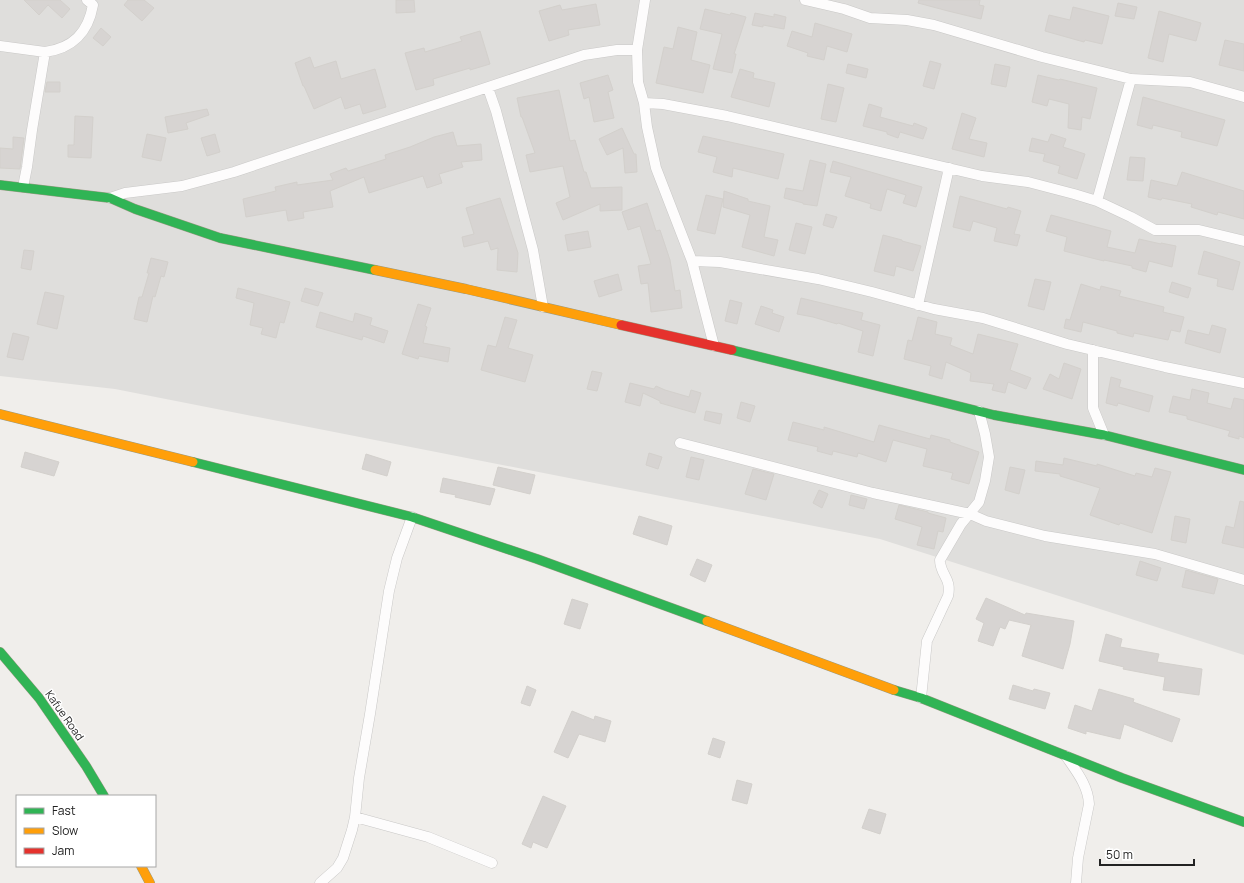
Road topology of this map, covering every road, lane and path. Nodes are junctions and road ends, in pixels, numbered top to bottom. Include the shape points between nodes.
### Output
1 (645, 0) edge
2 (805, 0) edge
3 (93, 2) edge
4 (0, 46) edge
5 (637, 50) junction
6 (45, 52) junction
7 (1131, 79) junction
8 (488, 88) junction
9 (1244, 97) edge
10 (644, 103) junction
11 (949, 168) junction
12 (0, 185) edge
13 (23, 187) junction
14 (110, 198) junction
15 (1097, 201) junction
16 (1244, 241) edge
17 (692, 261) junction
18 (918, 305) junction
19 (543, 307) junction
20 (714, 346) junction
21 (1093, 350) junction
22 (1244, 383) edge
23 (979, 411) junction
24 (0, 414) edge
25 (1104, 435) junction
26 (680, 443) dead end
27 (1244, 470) edge
28 (970, 514) junction
29 (412, 517) junction
30 (1244, 580) edge
31 (0, 652) edge
32 (921, 698) junction
33 (1065, 755) junction
34 (103, 795) edge
35 (355, 817) junction
36 (1244, 822) edge
37 (492, 863) dead end
38 (142, 867) edge
39 (150, 883) edge
40 (320, 883) edge
41 (1076, 883) edge

1 - 5 street
2 - 7 street via 870,18 907,20 934,25 1042,57
3 - 6 street via 85,30 59,50
4 - 6 street
5 - 8 street via 584,55
5 - 10 street via 638,82
6 - 13 street
7 - 9 street via 1190,82
7 - 15 street
8 - 14 street via 234,172 182,186 125,193
8 - 19 street via 533,250
10 - 11 street via 727,116
10 - 17 street via 656,168
11 - 15 street via 982,176 1028,182
11 - 18 street
12 - 13 main road
13 - 14 main road
14 - 19 main road via 220,238
15 - 16 street via 1155,230 1199,230
17 - 18 street via 720,262 818,279
17 - 20 street
18 - 21 street via 983,318
19 - 20 main road
20 - 23 main road
21 - 22 street
21 - 25 street via 1093,408
23 - 25 main road
23 - 28 street via 989,457 979,502
24 - 29 main road
25 - 27 main road
26 - 28 street via 874,493
28 - 30 street via 986,521 1045,536 1155,554
28 - 32 street via 961,524 940,560 940,566 950,588 927,640
29 - 32 main road via 537,558
29 - 35 street via 397,558 389,591
31 - 34 main road, Kafue Road via 39,698
32 - 33 main road
33 - 36 main road
33 - 41 street via 1080,776 1089,796
35 - 37 street via 428,837
35 - 40 street via 343,858 337,868
38 - 39 main road

